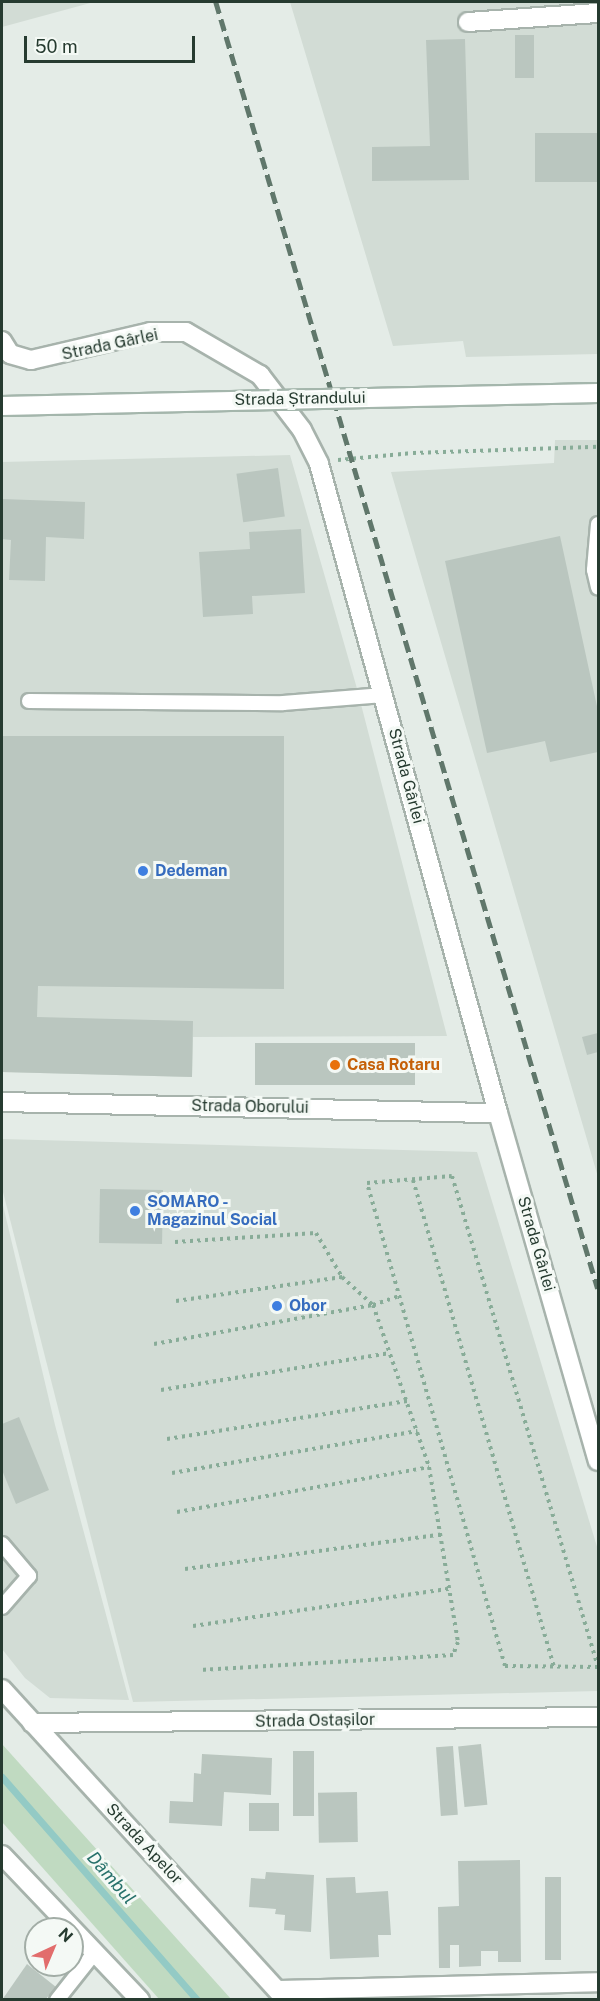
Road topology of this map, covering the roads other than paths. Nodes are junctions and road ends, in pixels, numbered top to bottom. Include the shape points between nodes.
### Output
1 (598, 13) edge
2 (468, 22) dead end
3 (2, 341) edge
4 (598, 393) edge
5 (2, 406) edge
6 (598, 524) edge
7 (598, 588) edge
8 (384, 695) junction
9 (29, 701) dead end
10 (2, 1102) edge
11 (498, 1113) junction
12 (598, 1461) edge
13 (2, 1544) edge
14 (2, 1607) edge
15 (2, 1689) edge
16 (598, 1717) edge
17 (32, 1723) junction
18 (2, 1855) edge
19 (95, 1952) junction
20 (598, 1982) edge
21 (282, 1995) edge
22 (57, 2000) edge
23 (140, 2000) edge

1 - 2 street
3 - 8 street, Strada Gârlei via 10,354 31,360 150,332 186,333 260,375 302,430 320,464
4 - 5 street, Strada Ștrandului, bridge
6 - 7 lane via 594,570
8 - 9 lane via 283,703
8 - 11 street, Strada Gârlei
10 - 11 street, Strada Oborului
11 - 12 street, Strada Gârlei
13 - 14 lane via 29,1576
15 - 17 street, Strada Apelor
16 - 17 street, Strada Ostașilor
17 - 21 street, Strada Apelor
18 - 19 street
19 - 22 lane
19 - 23 street
20 - 21 street

